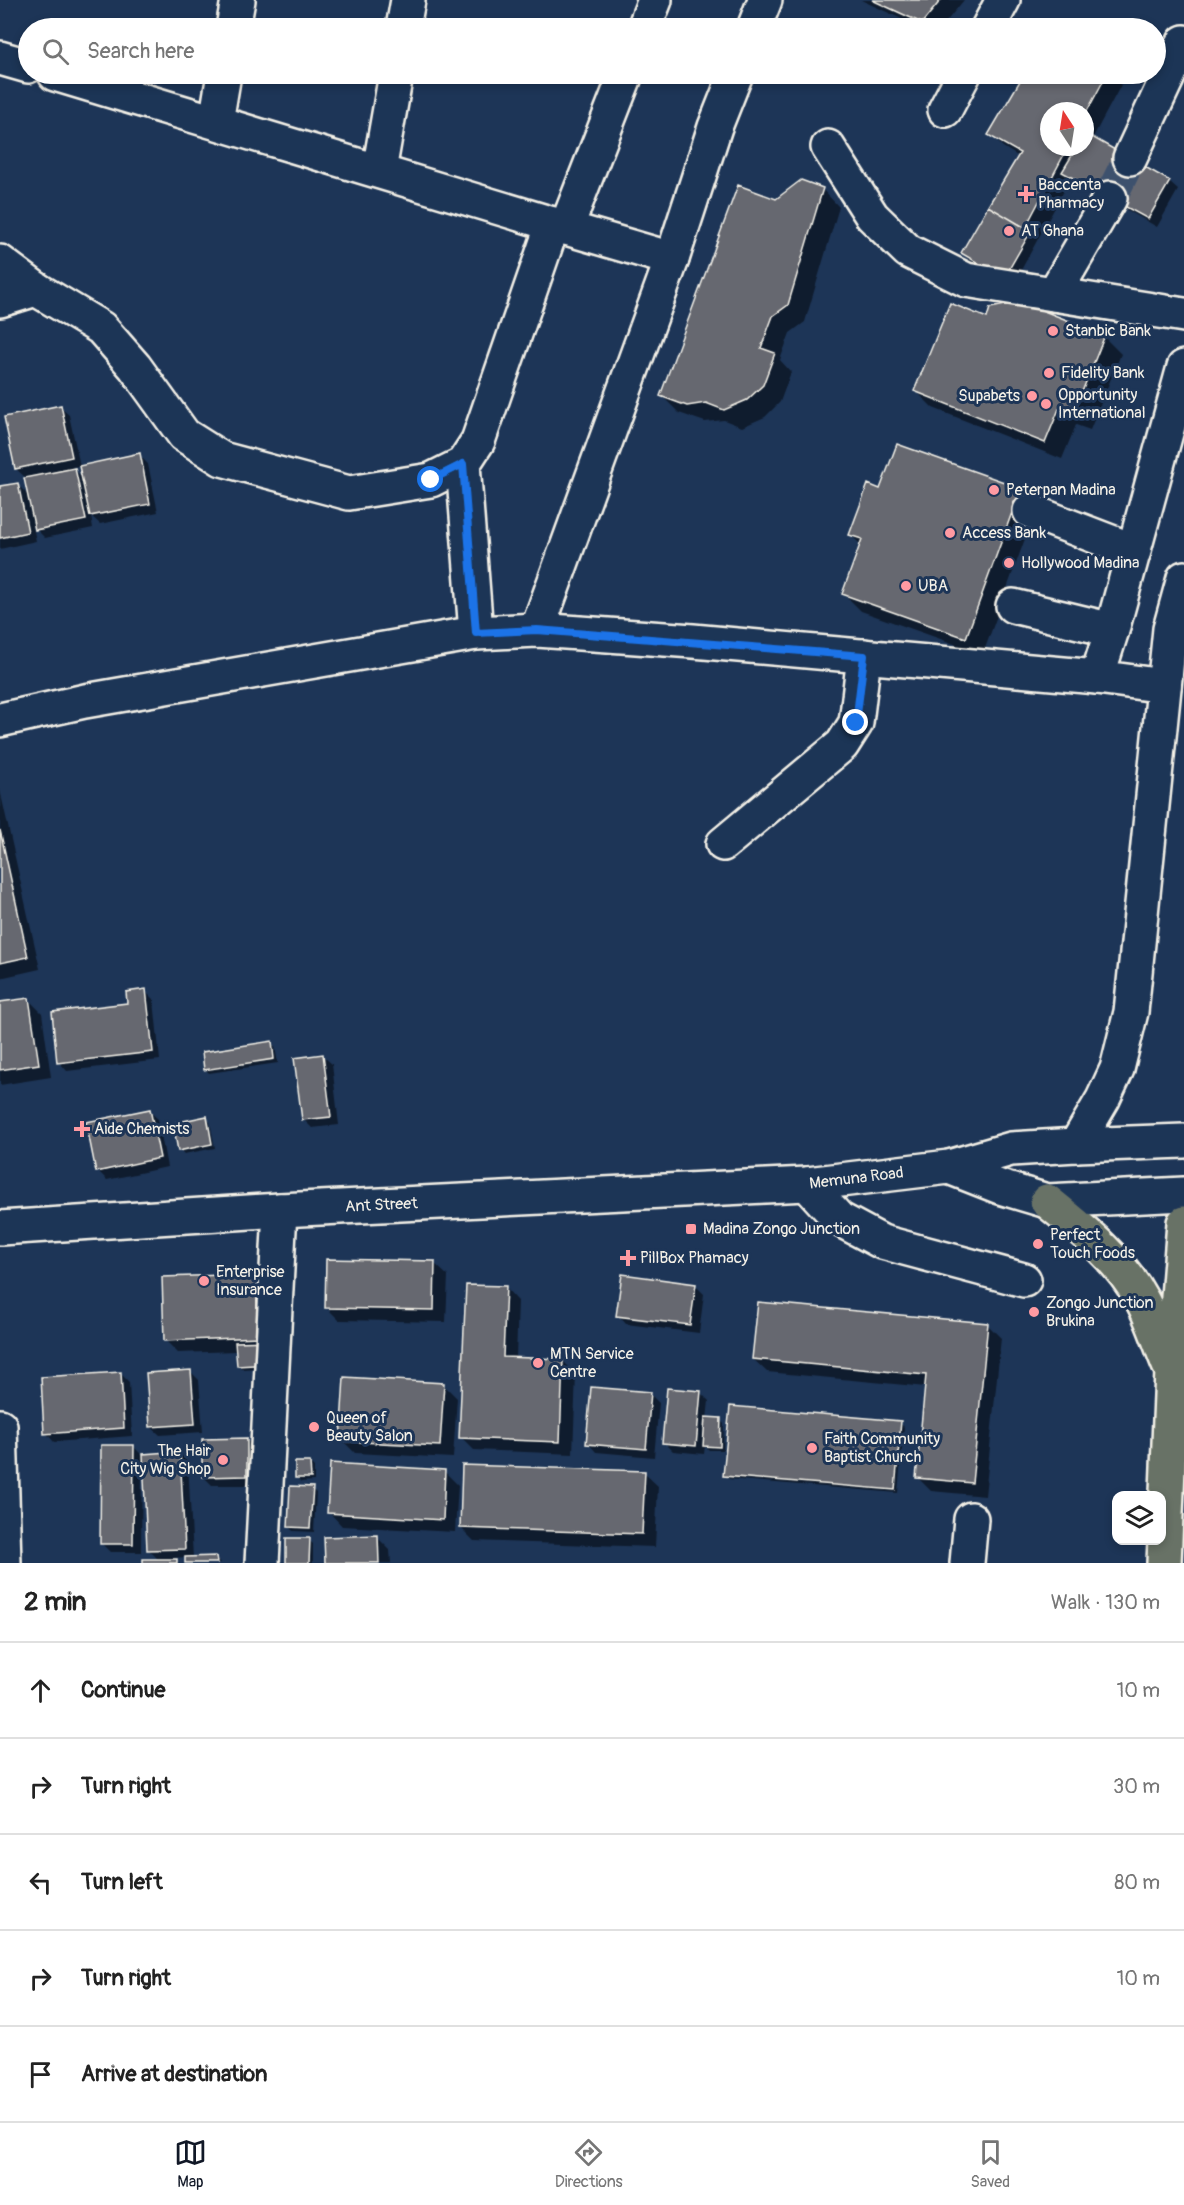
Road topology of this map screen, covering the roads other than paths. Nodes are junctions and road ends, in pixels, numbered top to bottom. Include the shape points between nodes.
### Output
1 (238, 0) edge
2 (408, 0) edge
3 (655, 0) edge
4 (765, 0) edge
5 (1003, 0) edge
6 (235, 18) edge
7 (405, 18) edge
8 (648, 18) edge
9 (758, 18) edge
10 (993, 18) edge
11 (1184, 42) edge
12 (0, 58) edge
13 (18, 63) edge
14 (1166, 81) edge
15 (89, 84) edge
16 (222, 84) edge
17 (394, 84) edge
18 (622, 84) edge
19 (732, 84) edge
20 (959, 84) edge
21 (1164, 84) edge
22 (945, 110) dead end
23 (216, 122) junction
24 (828, 147) dead end
25 (1130, 158) tunnel mouth
26 (379, 171) junction
27 (1110, 198) tunnel mouth
28 (560, 226) junction
29 (672, 259) junction
30 (0, 262) edge
31 (36, 289) junction
32 (1054, 294) junction
33 (0, 300) edge
34 (1184, 315) edge
35 (1184, 367) edge
36 (463, 464) junction
37 (1030, 511) dead end
38 (1134, 550) junction
39 (1184, 578) edge
40 (1013, 606) dead end
41 (537, 630) junction
42 (1112, 630) junction
43 (476, 633) junction
44 (864, 656) junction
45 (1098, 677) junction
46 (1164, 686) junction
47 (0, 720) edge
48 (723, 844) dead end
49 (1184, 1142) edge
50 (1076, 1145) junction
51 (949, 1167) junction
52 (807, 1184) junction
53 (764, 1187) joint
54 (1184, 1194) edge
55 (1047, 1201) junction
56 (280, 1210) junction
57 (1184, 1222) edge
58 (0, 1228) edge
59 (1023, 1280) dead end
60 (1172, 1371) junction
61 (0, 1426) edge
62 (971, 1519) dead end
63 (1160, 1555) edge
64 (4, 1563) edge
65 (262, 1563) edge
66 (967, 1563) edge

1 - 6 street
2 - 7 street
3 - 8 street
4 - 9 street
5 - 10 street
11 - 14 street
12 - 13 street
15 - 23 street
16 - 23 street
17 - 26 street
18 - 28 street
19 - 29 street
20 - 22 street
21 - 25 street
23 - 26 street
24 - 32 street via 872,216 908,251 966,280
26 - 28 street
27 - 32 street
28 - 29 street
28 - 36 street via 478,441
29 - 41 street
30 - 31 street
31 - 33 street
31 - 36 street via 101,328 184,435 222,459 349,493 431,480
32 - 34 street
35 - 38 street
36 - 43 street
37 - 38 street
38 - 42 street
39 - 46 street via 1170,629
40 - 42 street
41 - 43 street
41 - 44 street
42 - 45 street
43 - 47 street via 85,701
44 - 45 street
44 - 48 street via 856,723 842,745
45 - 46 street
46 - 50 street via 1131,1012 1117,1069
49 - 50 street, Memuna Road
50 - 51 street, Memuna Road via 1011,1149
51 - 52 street, Memuna Road
51 - 55 street
52 - 53 street, Memuna Road
52 - 59 street via 839,1219 882,1242
53 - 56 street, Ant Street
54 - 55 street
55 - 60 highway via 1095,1239 1122,1271 1142,1300
56 - 58 street, Ant Street
56 - 65 street
57 - 60 highway
60 - 63 highway
61 - 64 street
62 - 66 street

